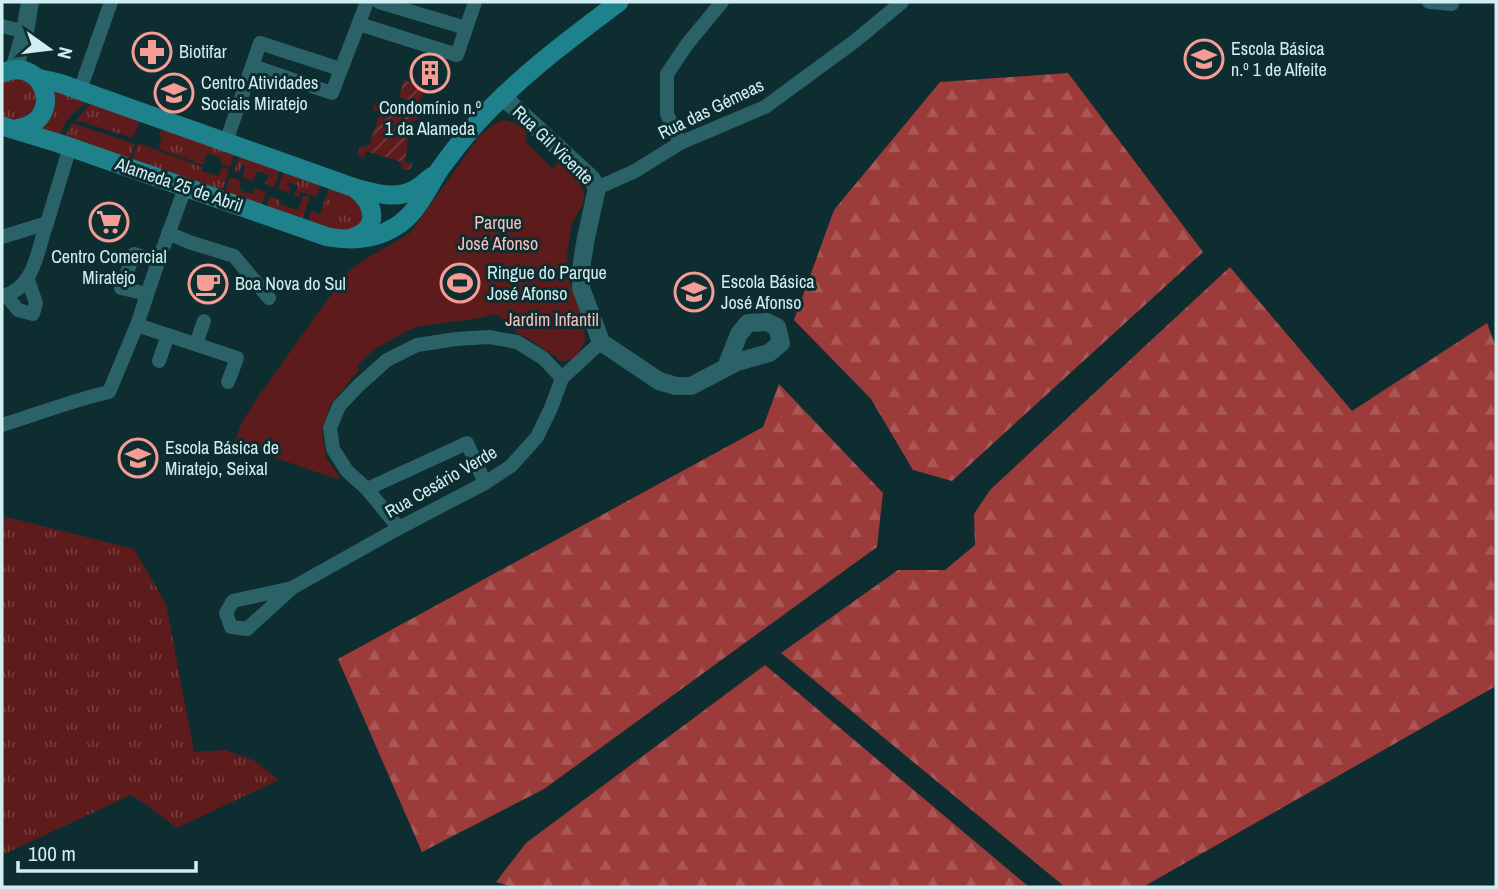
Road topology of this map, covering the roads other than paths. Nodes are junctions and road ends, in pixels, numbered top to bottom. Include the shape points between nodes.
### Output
1 (28, 2) edge
2 (111, 2) edge
3 (367, 2) edge
4 (379, 2) edge
5 (475, 2) edge
6 (619, 2) edge
7 (722, 2) edge
8 (902, 2) edge
9 (1429, 2) edge
10 (1452, 2) edge
11 (359, 24) junction
12 (2, 26) edge
13 (466, 29) junction
14 (25, 32) junction
15 (253, 66) junction
16 (340, 69) junction
17 (8, 71) edge
18 (37, 78) junction
19 (80, 90) junction
20 (502, 96) junction
21 (9, 128) edge
22 (226, 142) junction
23 (680, 143) junction
24 (70, 147) junction
25 (439, 171) junction
26 (185, 188) junction
27 (355, 188) junction
28 (597, 188) junction
29 (47, 223) junction
30 (168, 233) junction
31 (2, 237) edge
32 (343, 240) junction
33 (158, 262) junction
34 (28, 280) junction
35 (147, 294) junction
36 (4, 295) edge
37 (270, 298) dead end
38 (204, 321) dead end
39 (137, 325) junction
40 (168, 335) junction
41 (601, 342) junction
42 (196, 344) junction
43 (159, 361) dead end
44 (726, 367) dead end
45 (562, 378) junction
46 (228, 382) dead end
47 (2, 425) edge
48 (485, 483) junction
49 (367, 489) junction
50 (399, 528) junction
51 (292, 588) dead end

1 - 14 street
2 - 19 street
3 - 11 street
4 - 13 street
5 - 13 street
6 - 20 main road
7 - 23 street via 667,74 667,114
8 - 23 street, Rua das Gémeas via 765,107
9 - 10 street
11 - 13 street via 457,55
11 - 16 street
12 - 14 street
14 - 17 street
15 - 16 street via 261,43
15 - 16 street via 332,93
15 - 22 street
17 - 18 main road via 26,71
18 - 19 main road
18 - 21 main road, Alameda 25 de Abril via 45,93 43,111 32,125
19 - 22 main road
20 - 25 main road
20 - 28 street, Rua Gil Vicente
21 - 24 main road, Alameda 25 de Abril
22 - 27 main road
23 - 28 street, Rua das Gémeas
24 - 26 main road, Alameda 25 de Abril
24 - 29 street
25 - 27 main road via 414,190 396,195
25 - 32 main road, Alameda 25 de Abril via 409,216 395,227 362,239
26 - 30 street
26 - 32 main road, Alameda 25 de Abril
27 - 32 main road via 370,205 371,221 358,236
28 - 41 street, Rua Gil Vicente via 581,288
29 - 31 street
29 - 34 street
30 - 33 street
30 - 37 street via 233,256
33 - 35 street
33 - 35 street via 134,254 121,288
34 - 36 street
34 - 36 street via 36,303 33,314 18,310
35 - 39 street
38 - 42 street
39 - 40 street
39 - 47 street via 109,392
40 - 42 street
40 - 43 street
41 - 44 street via 659,381 676,386 691,386
41 - 45 street, Rua Cesário Verde
42 - 46 street via 237,358
45 - 48 street, Rua Cesário Verde via 537,437 511,466
45 - 49 street via 543,358 517,342 489,337 417,345 387,360 339,406 330,428 332,449
48 - 49 street via 467,443
48 - 50 street, Rua Cesário Verde
49 - 50 street
50 - 51 street, Rua Cesário Verde

